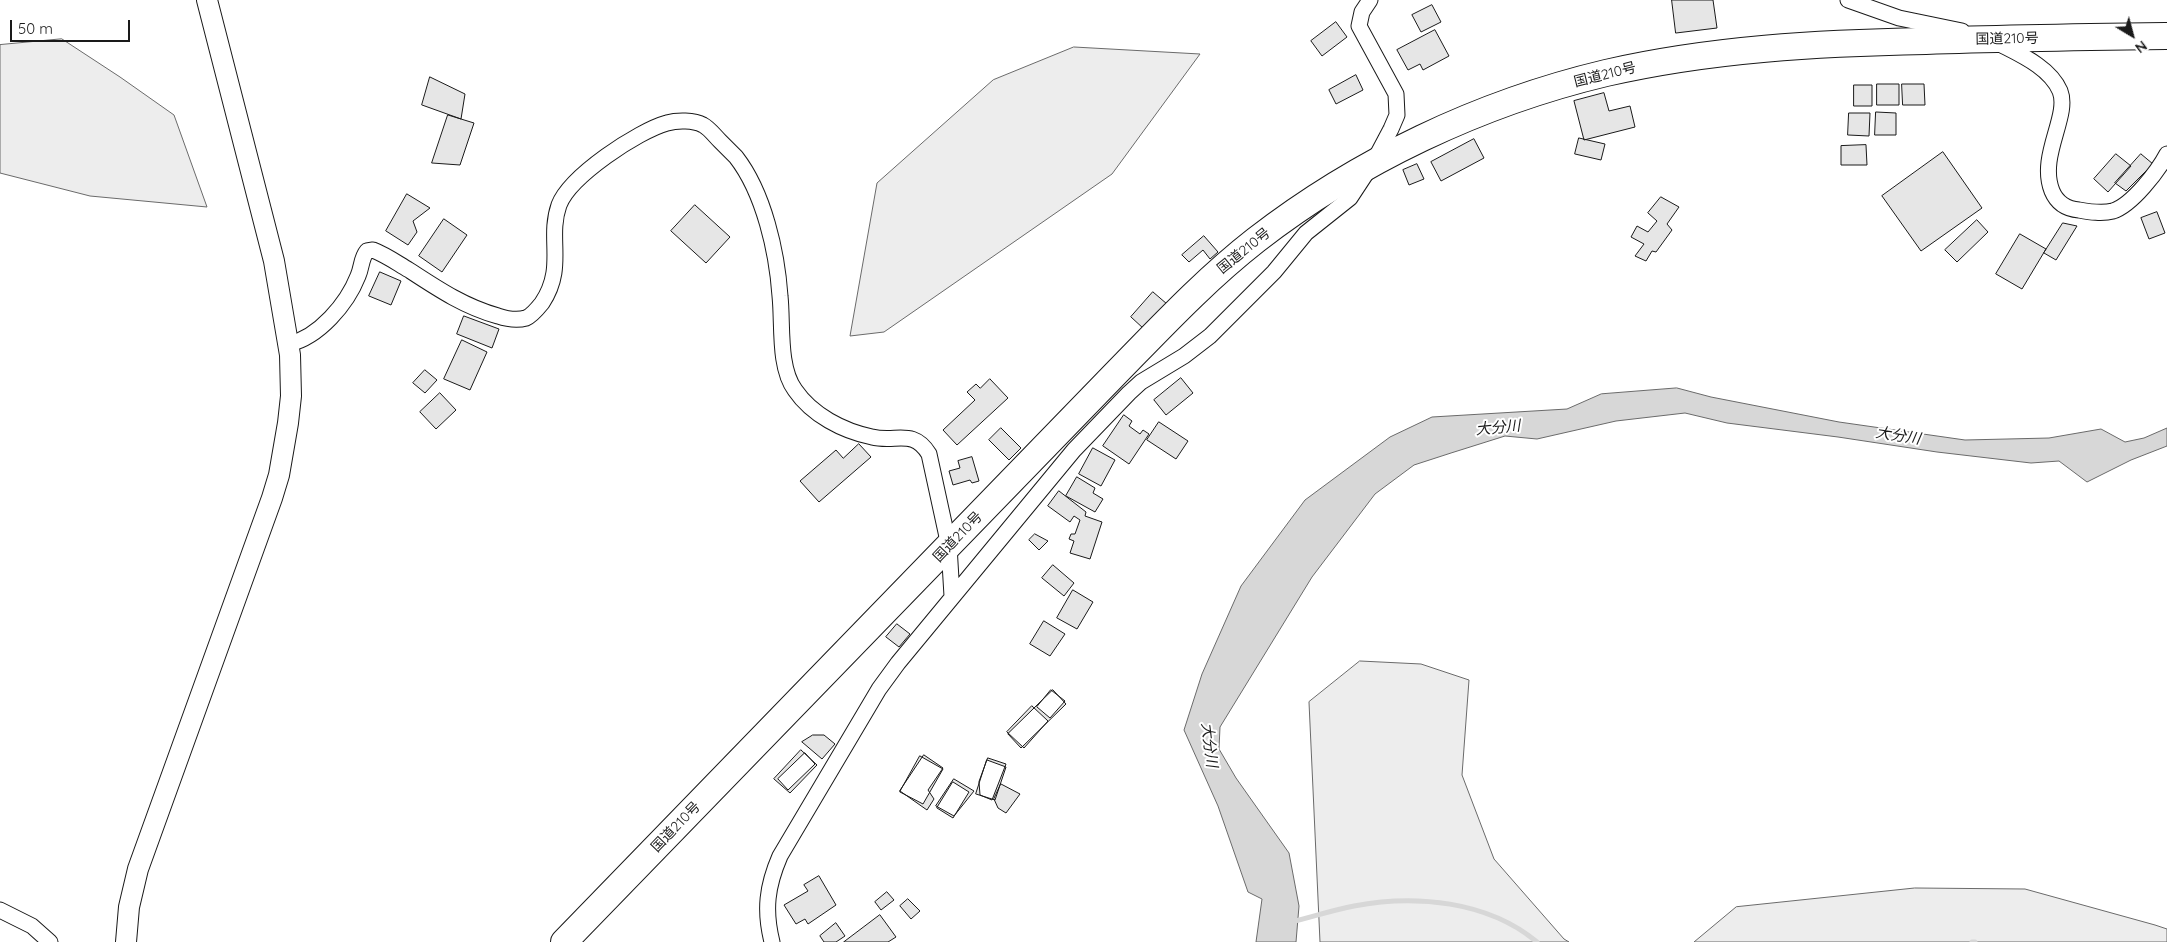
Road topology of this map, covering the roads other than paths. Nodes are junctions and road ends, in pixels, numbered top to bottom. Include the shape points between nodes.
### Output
1 (207, 0) edge
2 (1370, 0) edge
3 (1848, 0) edge
4 (2167, 36) edge
5 (1989, 39) junction
6 (2167, 154) edge
7 (1373, 163) junction
8 (289, 344) junction
9 (949, 546) junction
10 (952, 596) junction
11 (0, 910) edge
12 (50, 942) edge
13 (126, 942) edge
14 (564, 942) edge
15 (772, 942) edge

1 - 8 street via 274,261
2 - 7 street via 1362,12 1359,26 1396,94 1398,104 1392,129
3 - 5 street via 1900,18
4 - 5 highway, 国道210号
5 - 6 street via 2035,64 2053,80 2061,93 2062,107 2051,147 2049,179 2052,192 2063,205 2094,212 2113,210 2128,201
5 - 7 highway, 国道210号 via 1808,45 1684,59 1605,73 1467,119
7 - 9 highway, 国道210号 via 1305,205 1229,262 1124,364
7 - 10 street via 1350,198 1306,233 1274,272 1210,336 1141,382 1074,450
8 - 9 street via 314,331 342,306 359,275 364,256 373,250 475,310 511,320 527,318 540,306 554,278 555,228 560,204 574,183 643,132 669,122 704,125 736,158 759,198 774,257 780,293 784,366 791,384 811,409 834,423 869,437 906,437 922,443 929,454
8 - 13 street via 291,396 279,475 138,869 129,907
9 - 10 street
9 - 14 highway, 国道210号
10 - 15 street via 879,689 780,856 767,898 766,915
11 - 12 street via 32,926

